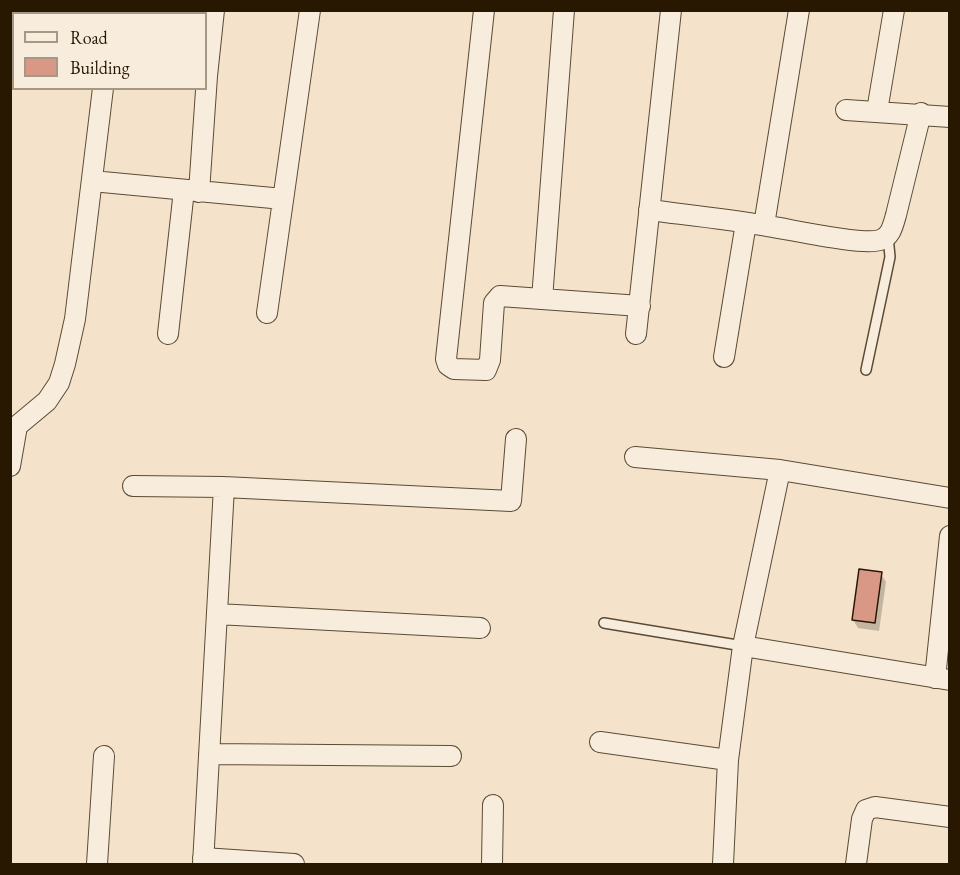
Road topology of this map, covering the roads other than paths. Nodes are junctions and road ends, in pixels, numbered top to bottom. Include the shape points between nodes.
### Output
1 (214, 10) edge
2 (310, 10) edge
3 (484, 10) edge
4 (564, 10) edge
5 (671, 10) edge
6 (799, 10) edge
7 (894, 10) edge
8 (207, 76) edge
9 (103, 90) edge
10 (205, 90) edge
11 (846, 110) dead end
12 (878, 111) junction
13 (921, 113) junction
14 (950, 117) edge
15 (92, 181) junction
16 (192, 191) junction
17 (283, 199) junction
18 (649, 210) junction
19 (755, 224) junction
20 (888, 236) junction
21 (542, 299) junction
22 (640, 306) junction
23 (267, 313) dead end
24 (168, 334) dead end
25 (636, 334) dead end
26 (724, 357) dead end
27 (866, 370) dead end
28 (12, 438) edge
29 (516, 439) dead end
30 (635, 457) dead end
31 (10, 466) edge
32 (780, 470) junction
33 (133, 486) dead end
34 (224, 487) junction
35 (950, 498) edge
36 (950, 536) edge
37 (217, 614) junction
38 (604, 623) dead end
39 (480, 628) dead end
40 (743, 646) junction
41 (942, 679) edge
42 (600, 742) dead end
43 (209, 754) junction
44 (105, 756) dead end
45 (451, 756) dead end
46 (728, 760) junction
47 (493, 805) dead end
48 (950, 817) edge
49 (203, 861) edge
50 (97, 864) edge
51 (294, 864) edge
52 (492, 864) edge
53 (723, 864) edge
54 (856, 864) edge

1 - 8 street
2 - 17 street
3 - 21 street via 448,365 454,369 486,370 497,297
4 - 21 street
5 - 18 street
6 - 19 street
7 - 12 street
9 - 15 street
10 - 16 street
11 - 12 street
12 - 13 street
13 - 14 street
13 - 20 street
15 - 16 street
15 - 28 street via 75,319 65,364 54,392 20,422
16 - 17 street
16 - 24 street
17 - 23 street
18 - 19 street
18 - 22 street
19 - 20 street via 863,241 875,242
19 - 26 street
20 - 27 lane via 890,257
21 - 22 street
22 - 25 street
28 - 31 street
29 - 34 street via 511,501
30 - 32 street
32 - 35 street
32 - 40 street
33 - 34 street
34 - 37 street
36 - 41 street
37 - 39 street
37 - 43 street
38 - 40 lane
40 - 41 street
40 - 46 street
42 - 46 street
43 - 45 street
43 - 49 street
44 - 50 street
46 - 53 street
47 - 52 street
48 - 54 street via 875,807 866,810
49 - 51 street

